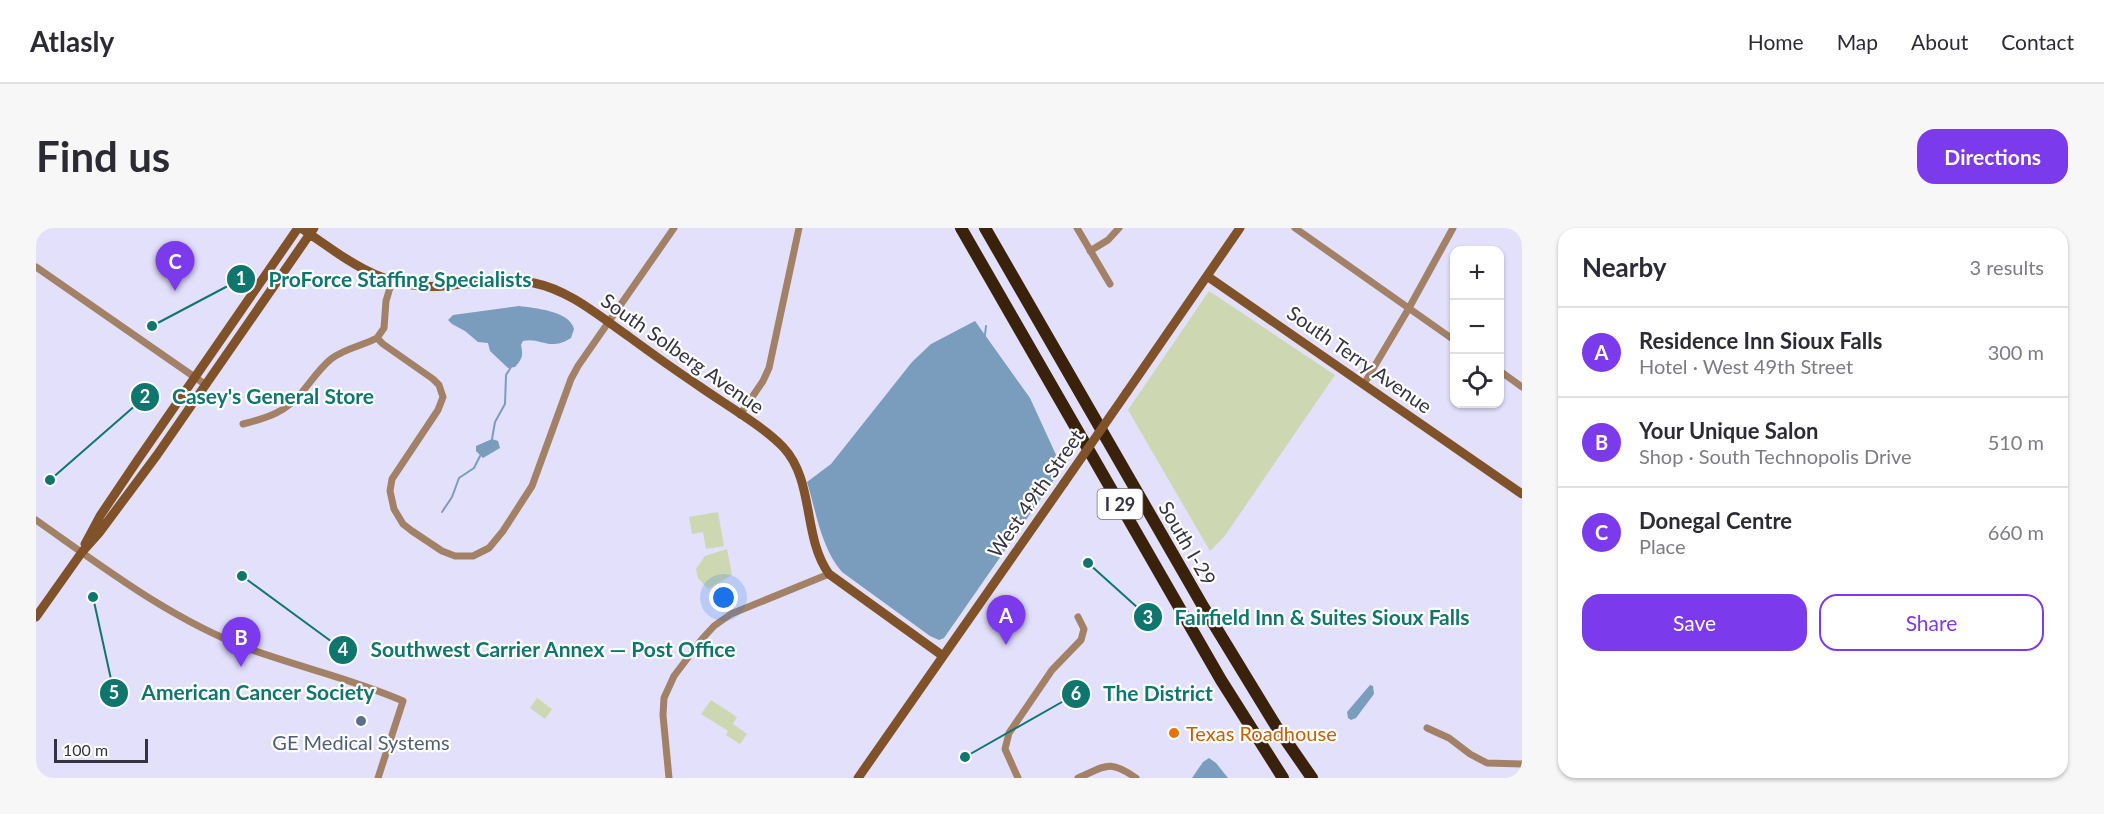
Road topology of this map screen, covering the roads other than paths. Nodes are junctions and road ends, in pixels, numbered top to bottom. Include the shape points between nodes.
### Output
1 (300, 228) edge
2 (674, 228) edge
3 (800, 228) edge
4 (961, 228) edge
5 (986, 228) edge
6 (1077, 228) edge
7 (1119, 228) edge
8 (1240, 228) edge
9 (1294, 228) edge
10 (1453, 228) edge
11 (312, 231) edge
12 (1090, 251) junction
13 (36, 267) edge
14 (1207, 276) junction
15 (392, 281) junction
16 (1110, 284) dead end
17 (1409, 308) junction
18 (608, 322) junction
19 (1450, 337) edge
20 (377, 338) junction
21 (1504, 374) edge
22 (195, 377) junction
23 (1364, 384) junction
24 (206, 385) junction
25 (1522, 387) edge
26 (740, 415) junction
27 (243, 424) dead end
28 (1522, 494) edge
29 (36, 520) edge
30 (82, 552) junction
31 (829, 574) junction
32 (1078, 617) dead end
33 (36, 618) edge
34 (943, 656) junction
35 (1427, 728) dead end
36 (1522, 764) edge
37 (378, 778) edge
38 (669, 778) edge
39 (858, 778) edge
40 (1018, 778) edge
41 (1078, 778) edge
42 (1136, 778) edge
43 (1283, 778) edge
44 (1312, 778) edge

1 - 11 main road, South Solberg Avenue
1 - 22 main road
2 - 18 street
3 - 26 street via 769,368
4 - 43 highway, South I-29 / I 29 via 1221,680
5 - 44 highway, South I-29 / I 29 via 1204,608
6 - 12 street
7 - 12 street
8 - 14 main road, West 49th Street
9 - 17 street
10 - 17 street
11 - 15 main road, South Solberg Avenue via 360,269
11 - 24 main road
12 - 16 street
13 - 22 street
14 - 23 main road, South Terry Avenue
14 - 34 main road, West 49th Street, bridge
15 - 18 main road, South Solberg Avenue via 414,286 505,278 537,283 563,293
15 - 20 street via 384,328
17 - 19 street
17 - 23 street
18 - 20 street via 571,379 525,499 494,543 467,557 442,551 408,528 394,509 392,479 441,406 443,397 433,379
18 - 26 main road, South Solberg Avenue
20 - 27 street via 331,359 288,407 268,418
21 - 25 street
22 - 24 street
22 - 30 main road via 100,516
23 - 28 main road, South Terry Avenue
24 - 30 main road via 120,506
26 - 31 main road, South Solberg Avenue via 783,447 794,463 814,546
29 - 30 street
30 - 33 main road
30 - 37 street via 148,598 200,627 246,648 403,701
31 - 34 main road, South Solberg Avenue
31 - 38 street via 731,614 702,639 674,676 664,698
32 - 40 street via 1084,629 1080,640 1052,670 1008,736 1005,749
34 - 39 main road, West 49th Street
35 - 36 street via 1487,763
41 - 42 street via 1116,765

